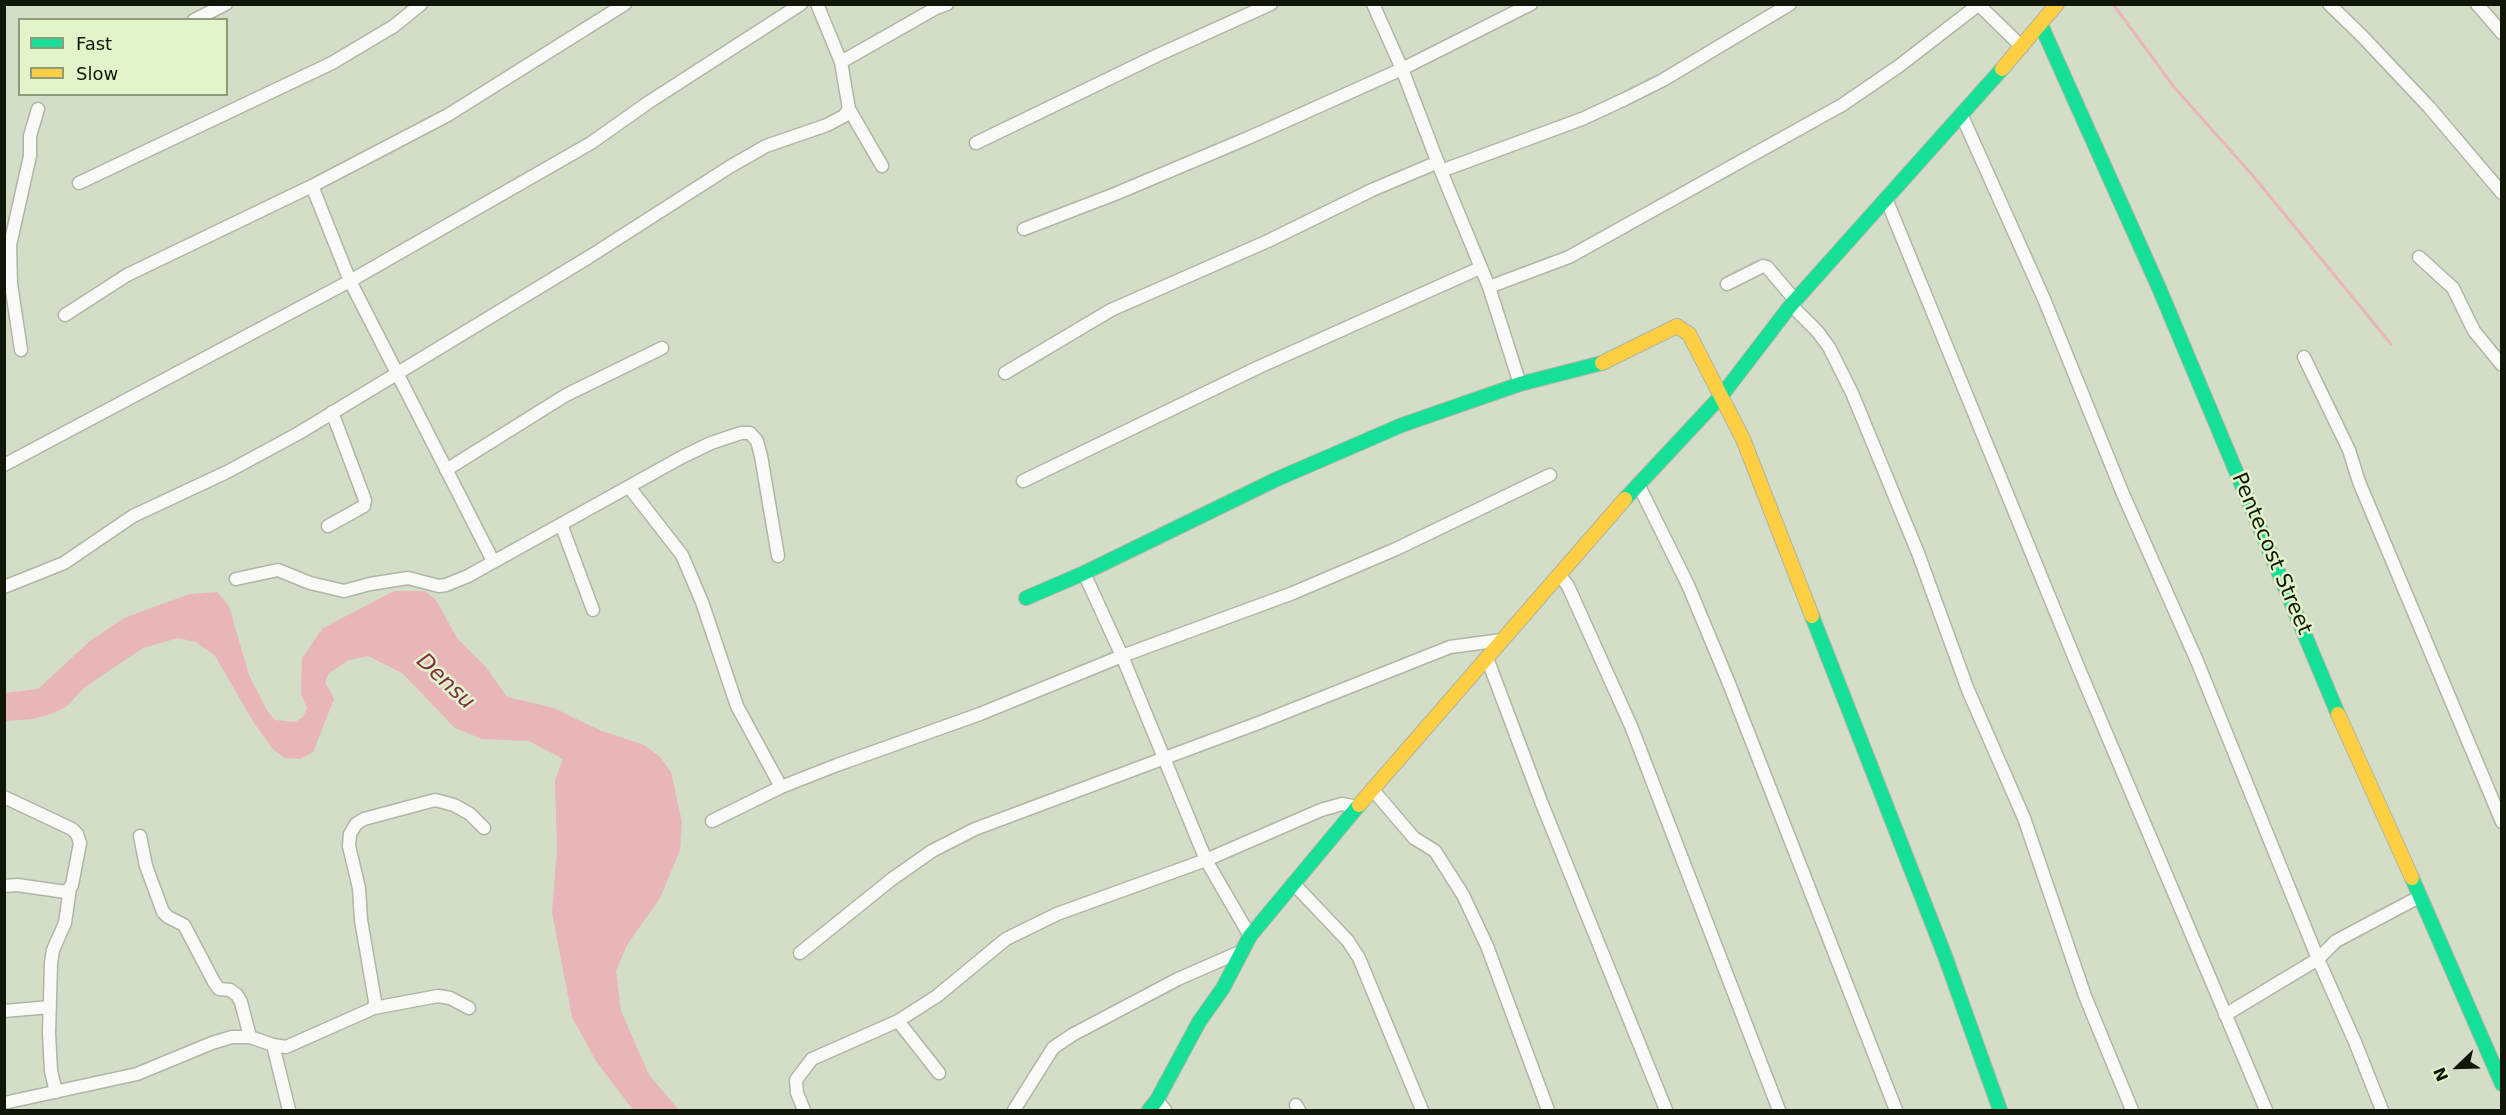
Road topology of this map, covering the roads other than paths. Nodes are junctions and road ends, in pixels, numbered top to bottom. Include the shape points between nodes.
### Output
1 (226, 4) edge
2 (421, 4) edge
3 (625, 4) edge
4 (801, 4) edge
5 (817, 4) edge
6 (1271, 4) edge
7 (1373, 4) edge
8 (1531, 4) edge
9 (1790, 4) edge
10 (2057, 4) edge
11 (2329, 4) edge
12 (2477, 4) edge
13 (1978, 5) edge
14 (939, 6) edge
15 (198, 18) edge
16 (2041, 25) junction
17 (2502, 33) edge
18 (2022, 47) junction
19 (841, 62) junction
20 (1402, 69) junction
21 (38, 109) dead end
22 (849, 109) junction
23 (1962, 116) junction
24 (976, 143) dead end
25 (882, 166) dead end
26 (1439, 167) junction
27 (79, 183) dead end
28 (312, 186) junction
29 (2502, 193) edge
30 (1887, 201) junction
31 (1024, 229) dead end
32 (2419, 257) dead end
33 (1480, 268) junction
34 (350, 281) junction
35 (1727, 284) dead end
36 (1490, 287) junction
37 (1793, 303) junction
38 (65, 315) dead end
39 (662, 348) dead end
40 (21, 350) dead end
41 (2304, 357) dead end
42 (2502, 365) edge
43 (1005, 373) dead end
44 (397, 374) junction
45 (1520, 384) junction
46 (1722, 394) junction
47 (332, 412) junction
48 (4, 465) edge
49 (446, 470) junction
50 (1550, 475) dead end
51 (1023, 482) dead end
52 (1638, 484) junction
53 (629, 487) junction
54 (561, 524) junction
55 (328, 526) dead end
56 (778, 556) dead end
57 (493, 561) junction
58 (1084, 573) junction
59 (1559, 574) junction
60 (236, 579) dead end
61 (4, 587) edge
62 (1026, 598) dead end
63 (593, 610) dead end
64 (1502, 640) junction
65 (1122, 656) junction
66 (1487, 658) junction
67 (1163, 757) junction
68 (781, 788) junction
69 (1373, 790) junction
70 (4, 797) edge
71 (1358, 807) junction
72 (712, 821) dead end
73 (2502, 822) edge
74 (484, 828) dead end
75 (140, 836) dead end
76 (1206, 860) junction
77 (1293, 883) junction
78 (4, 886) edge
79 (70, 888) junction
80 (2419, 897) junction
81 (1250, 936) junction
82 (1242, 951) junction
83 (800, 953) dead end
84 (2318, 959) junction
85 (50, 1007) junction
86 (374, 1008) junction
87 (469, 1008) dead end
88 (4, 1011) edge
89 (2225, 1015) junction
90 (898, 1021) junction
91 (250, 1037) junction
92 (273, 1046) junction
93 (939, 1073) dead end
94 (2502, 1084) edge
95 (56, 1092) junction
96 (4, 1103) edge
97 (1157, 1107) edge
98 (289, 1110) edge
99 (804, 1110) edge
100 (1014, 1110) edge
101 (1422, 1110) edge
102 (1548, 1110) edge
103 (1666, 1110) edge
104 (1779, 1110) edge
105 (1896, 1110) edge
106 (2000, 1110) edge
107 (2132, 1110) edge
108 (2266, 1110) edge
109 (2382, 1110) edge

1 - 15 street
2 - 27 street via 394,26 332,63
3 - 28 street via 448,115
4 - 34 street via 591,143
5 - 19 street
6 - 24 street
7 - 20 street
8 - 20 street
9 - 26 street via 1663,80 1582,119
10 - 16 street
11 - 29 street via 2429,107
12 - 17 street
13 - 18 street
13 - 36 street via 1842,105 1569,257
14 - 19 street
16 - 18 street
16 - 80 street, Pentecost Street via 2159,288 2330,698
18 - 23 street
19 - 22 street
20 - 26 street
20 - 31 street via 1217,151
21 - 40 street via 10,244 11,284
22 - 25 street
22 - 44 street via 836,121 766,146 731,166
23 - 30 street
23 - 84 street via 2197,661
26 - 33 street
26 - 43 street via 1372,190 1111,310
28 - 34 street
28 - 38 street via 127,275
30 - 37 street
30 - 89 street
32 - 42 street via 2453,288 2474,331
33 - 36 street
33 - 51 street via 1259,367
34 - 44 street
34 - 48 street
35 - 37 street via 1767,267
36 - 45 street
37 - 46 street
37 - 107 street via 1829,347 1852,393 1918,553 1968,690 2024,818 2085,996
39 - 49 street via 566,395
41 - 73 street via 2349,450
44 - 47 street
44 - 49 street
45 - 46 street via 1595,366 1677,326 1689,334
45 - 58 street via 1392,429 1277,479
46 - 52 street
46 - 106 street via 1924,901
47 - 55 street via 365,500 364,506
47 - 61 street via 227,472 133,516 64,562
49 - 57 street
50 - 65 street via 1334,576
52 - 59 street
52 - 105 street via 1688,585 1728,681
53 - 54 street
53 - 56 street via 711,443 750,433 761,456
53 - 68 street via 682,555 737,706
54 - 57 street
54 - 63 street
57 - 60 street via 468,576 439,586 408,578 344,591 278,570
58 - 62 street
58 - 65 street
59 - 64 street
59 - 104 street via 1631,726
64 - 66 street
64 - 67 street via 1450,647
65 - 67 street
65 - 68 street
66 - 69 street
66 - 103 street
67 - 76 street
67 - 83 street via 975,829 932,851
68 - 72 street
69 - 71 street
69 - 102 street via 1414,838 1435,851 1463,895 1487,946
70 - 79 street via 77,834 80,843
71 - 76 street via 1331,806
71 - 77 street
74 - 86 street via 470,814 435,800 356,824 349,846 359,888
75 - 91 street via 163,912 184,925 219,989 237,994
76 - 81 street
76 - 90 street via 1057,914 1006,939 937,996
77 - 81 street
77 - 101 street via 1348,940 1359,958
78 - 79 street via 61,892
79 - 85 street via 65,923 53,950
80 - 84 street via 2336,941
80 - 94 street, Pentecost Street
81 - 82 street
82 - 97 street via 1199,1022
82 - 100 street via 1178,980 1053,1048
84 - 89 street
84 - 109 street
85 - 88 street
85 - 95 street via 51,1071
86 - 87 street via 438,996
86 - 92 street via 298,1043
89 - 108 street
90 - 93 street
90 - 99 street via 812,1059 796,1080
91 - 92 street
91 - 95 street via 232,1037 151,1070
92 - 98 street
95 - 96 street

